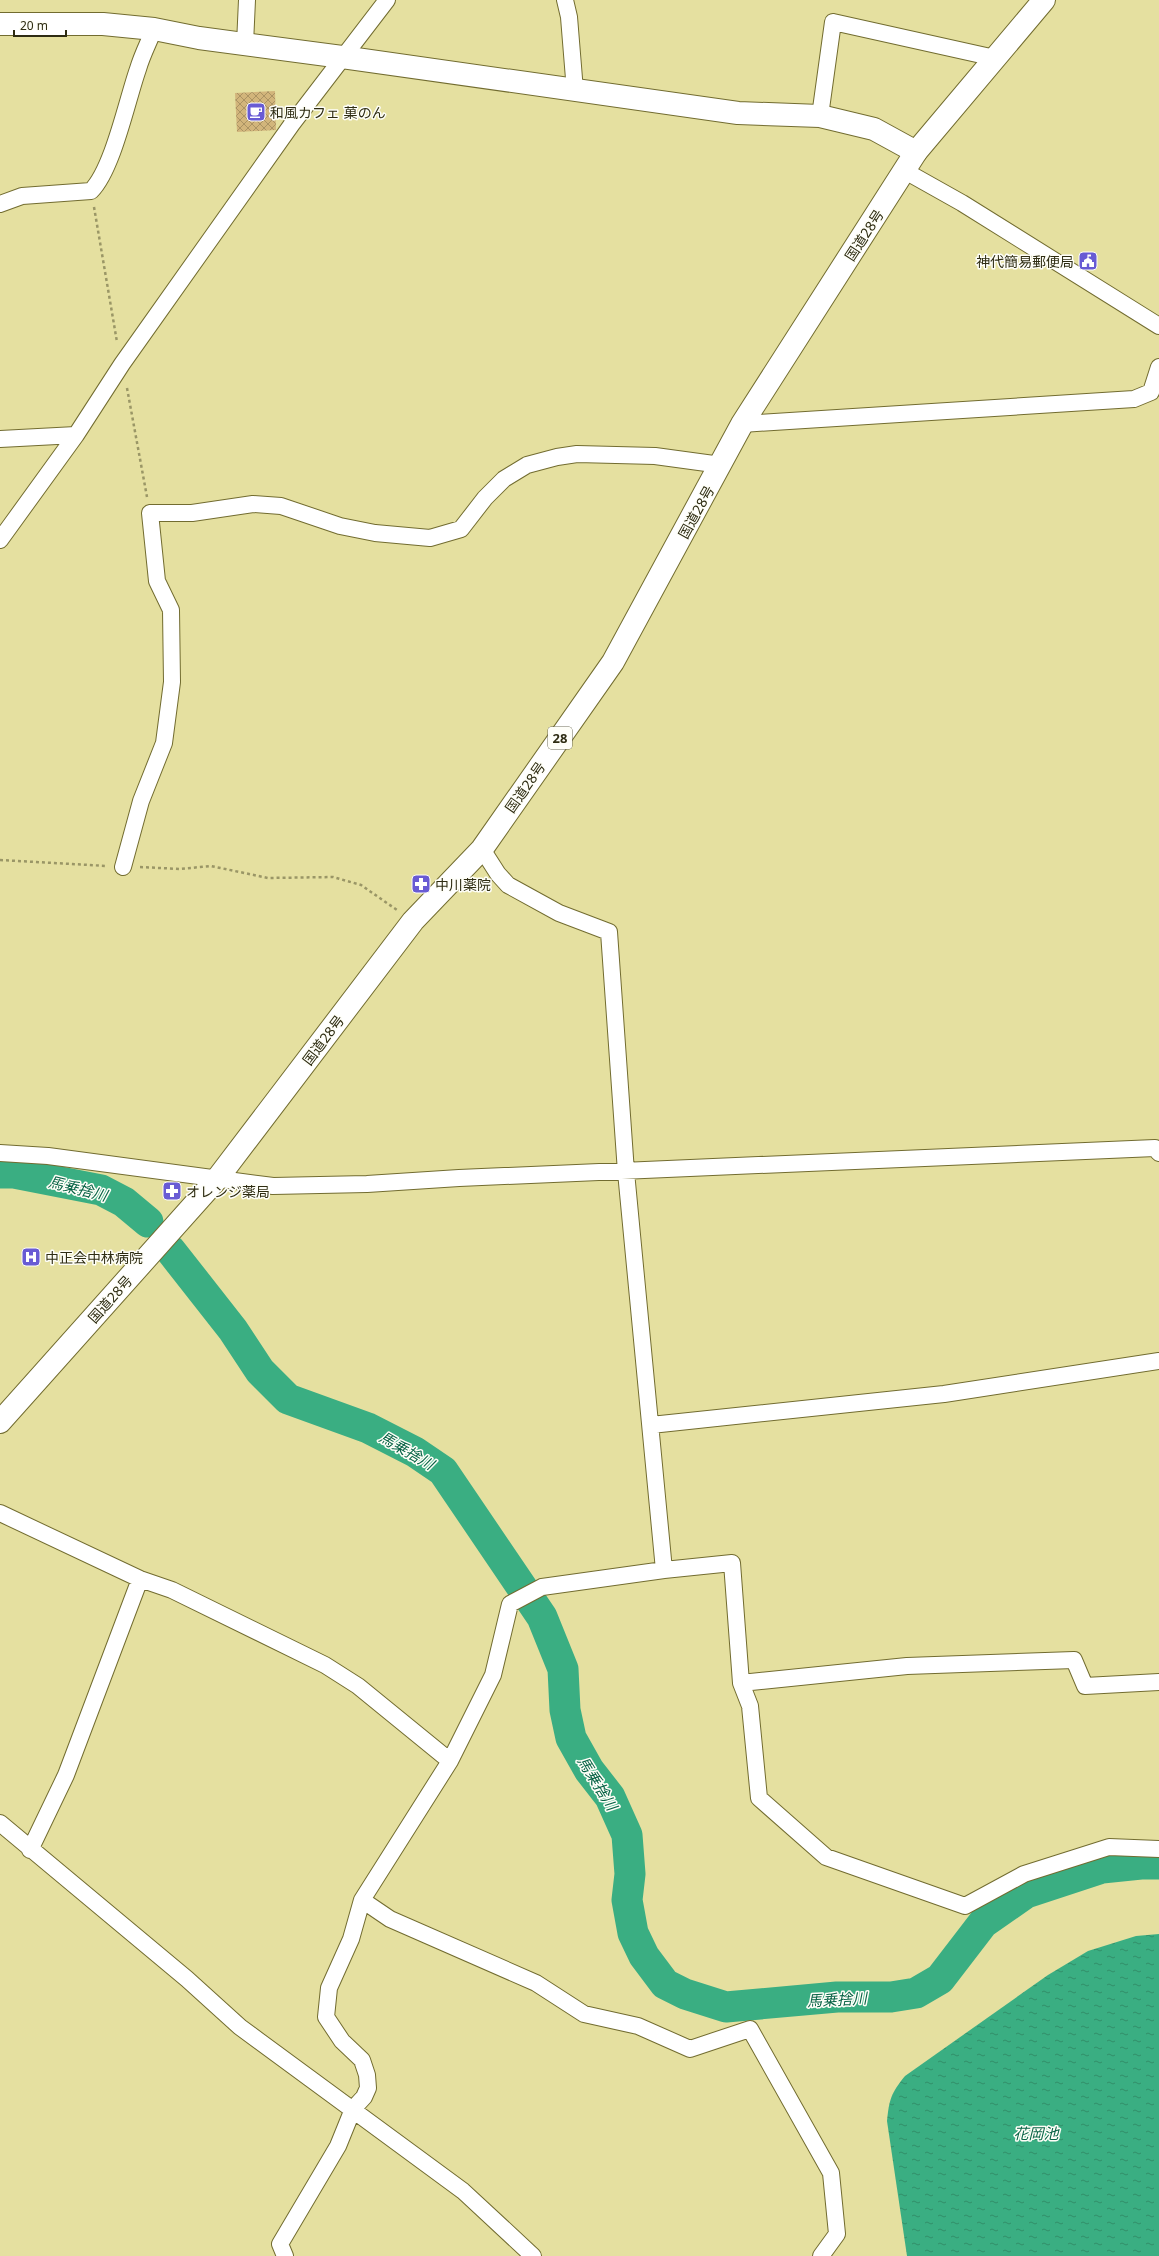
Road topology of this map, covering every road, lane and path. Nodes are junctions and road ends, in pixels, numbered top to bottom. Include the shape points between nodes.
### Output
1 (247, 0) edge
2 (386, 0) edge
3 (565, 0) edge
4 (1044, 0) edge
5 (0, 24) edge
6 (154, 29) junction
7 (245, 44) junction
8 (342, 57) junction
9 (995, 58) junction
10 (576, 91) junction
11 (820, 116) junction
12 (916, 152) junction
13 (905, 171) junction
14 (91, 191) junction
15 (0, 204) edge
16 (1159, 326) edge
17 (122, 364) junction
18 (1159, 367) edge
19 (742, 424) junction
20 (76, 435) junction
21 (0, 439) edge
22 (721, 465) junction
23 (150, 513) junction
24 (0, 540) edge
25 (482, 849) junction
26 (0, 860) edge
27 (123, 866) junction
28 (413, 921) junction
29 (1158, 1146) edge
30 (0, 1153) edge
31 (626, 1172) junction
32 (217, 1179) junction
33 (1159, 1360) edge
34 (0, 1422) edge
35 (650, 1425) junction
36 (0, 1513) edge
37 (664, 1570) junction
38 (140, 1579) junction
39 (1159, 1682) edge
40 (741, 1683) junction
41 (450, 1761) junction
42 (0, 1823) edge
43 (1159, 1849) edge
44 (30, 1850) junction
45 (362, 1900) junction
46 (353, 2109) junction
47 (285, 2256) edge
48 (533, 2256) edge
49 (821, 2256) edge

1 - 7 street
2 - 8 street
3 - 10 street via 569,16
4 - 9 main road, 国道28号 / 28
5 - 6 main road via 103,24
6 - 7 main road
6 - 14 street via 138,68 99,184
7 - 8 main road
8 - 10 main road
8 - 17 street
9 - 11 street via 832,22
9 - 12 main road, 国道28号 / 28
10 - 11 main road via 738,113
11 - 12 main road via 874,129
12 - 13 main road, 国道28号 / 28
13 - 16 street via 962,203
13 - 19 main road, 国道28号 / 28
14 - 15 street via 22,196
14 - 17 path
17 - 20 street
17 - 23 path
18 - 19 street via 1151,392 1134,399
19 - 22 main road, 国道28号 / 28
20 - 21 street
20 - 24 street
22 - 23 street via 655,456 577,454 557,457 527,465 504,479 485,498 461,529 430,538 375,533 340,526 274,506 253,504 192,513
22 - 25 main road, 国道28号 / 28 via 614,662
23 - 27 street via 157,581 171,610 172,682 164,743 141,801
25 - 28 main road, 国道28号 / 28
25 - 31 street via 508,885 559,913 609,932
26 - 27 path
27 - 28 path via 180,869 211,866 268,878 333,876 361,885
28 - 32 main road, 国道28号 / 28
29 - 31 street
30 - 32 street via 48,1156
31 - 32 street via 280,1186
31 - 35 street
32 - 34 main road, 国道28号 / 28
33 - 35 street via 944,1394
35 - 37 street
36 - 38 street
37 - 40 street via 732,1563
37 - 41 street via 542,1586 510,1604 493,1675
38 - 41 street via 172,1590 325,1665 358,1686
38 - 44 street via 66,1775
39 - 40 street via 1085,1686 1074,1660 907,1666
40 - 43 street via 750,1706 759,1798 826,1857 965,1906 1024,1874 1109,1847
41 - 45 street
42 - 44 street
44 - 46 street via 187,1979 240,2027
45 - 46 street via 351,1939 329,1988 326,2017 342,2041 362,2060 367,2075 368,2088 364,2098
45 - 49 street via 390,1919 536,1983 584,2014 638,2026 690,2049 750,2030 832,2173 837,2234
46 - 47 street via 338,2146 280,2244
46 - 48 street via 463,2191

